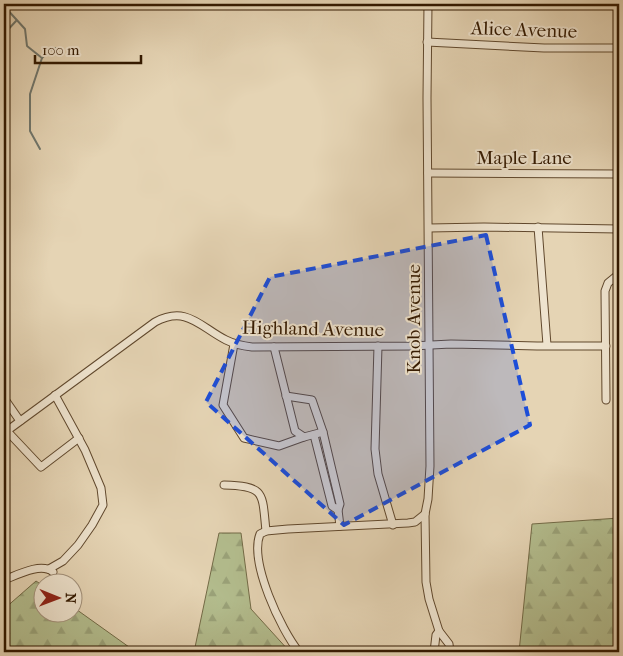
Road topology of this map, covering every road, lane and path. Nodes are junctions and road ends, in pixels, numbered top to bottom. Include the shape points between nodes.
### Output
1 (428, 4) edge
2 (428, 42) junction
3 (619, 48) edge
4 (428, 173) junction
5 (619, 174) edge
6 (538, 227) junction
7 (429, 228) junction
8 (619, 229) edge
9 (619, 274) edge
10 (234, 344) junction
11 (429, 344) junction
12 (547, 345) junction
13 (378, 346) junction
14 (606, 346) junction
15 (274, 347) junction
16 (55, 396) junction
17 (286, 396) junction
18 (4, 398) edge
19 (606, 400) dead end
20 (20, 421) junction
21 (5, 432) edge
22 (322, 432) junction
23 (314, 435) junction
24 (304, 437) junction
25 (79, 438) junction
26 (224, 485) dead end
27 (338, 510) junction
28 (424, 514) junction
29 (393, 525) junction
30 (340, 526) junction
31 (264, 532) junction
32 (4, 580) edge
33 (439, 631) junction
34 (299, 652) edge
35 (434, 652) edge
36 (450, 652) edge

1 - 2 street, Knob Avenue
2 - 3 street, Alice Avenue
2 - 4 street, Knob Avenue
4 - 5 street, Maple Lane
4 - 7 street, Knob Avenue
6 - 7 street
6 - 8 street
6 - 12 street
7 - 11 street, Knob Avenue
9 - 14 street via 608,283 605,291
10 - 15 street, Highland Avenue
10 - 16 street, Highland Avenue via 193,320 171,315 155,322
10 - 24 street via 223,405 244,438 279,446
11 - 12 street, Highland Avenue
11 - 13 street, Highland Avenue
11 - 28 street, Knob Avenue via 430,466
12 - 14 street, Highland Avenue
13 - 15 street, Highland Avenue
13 - 29 street via 375,449 378,474
14 - 19 street
15 - 17 street
16 - 20 street, Highland Avenue
16 - 25 street
17 - 22 street via 312,400
17 - 24 street via 295,431
18 - 20 street
20 - 21 street, Highland Avenue
21 - 25 street via 41,467
22 - 23 street
22 - 27 street via 340,504
23 - 24 street
23 - 27 street via 332,506
25 - 32 street via 101,488 103,505 78,545 51,571 39,568
26 - 31 street via 247,486 258,492 263,506
27 - 30 street
28 - 29 street via 415,522
28 - 33 street, Knob Avenue via 426,582
29 - 30 street
30 - 31 street
31 - 34 street via 259,536 259,558 266,585 280,623
33 - 35 street
33 - 36 street, Knob Avenue via 449,644

